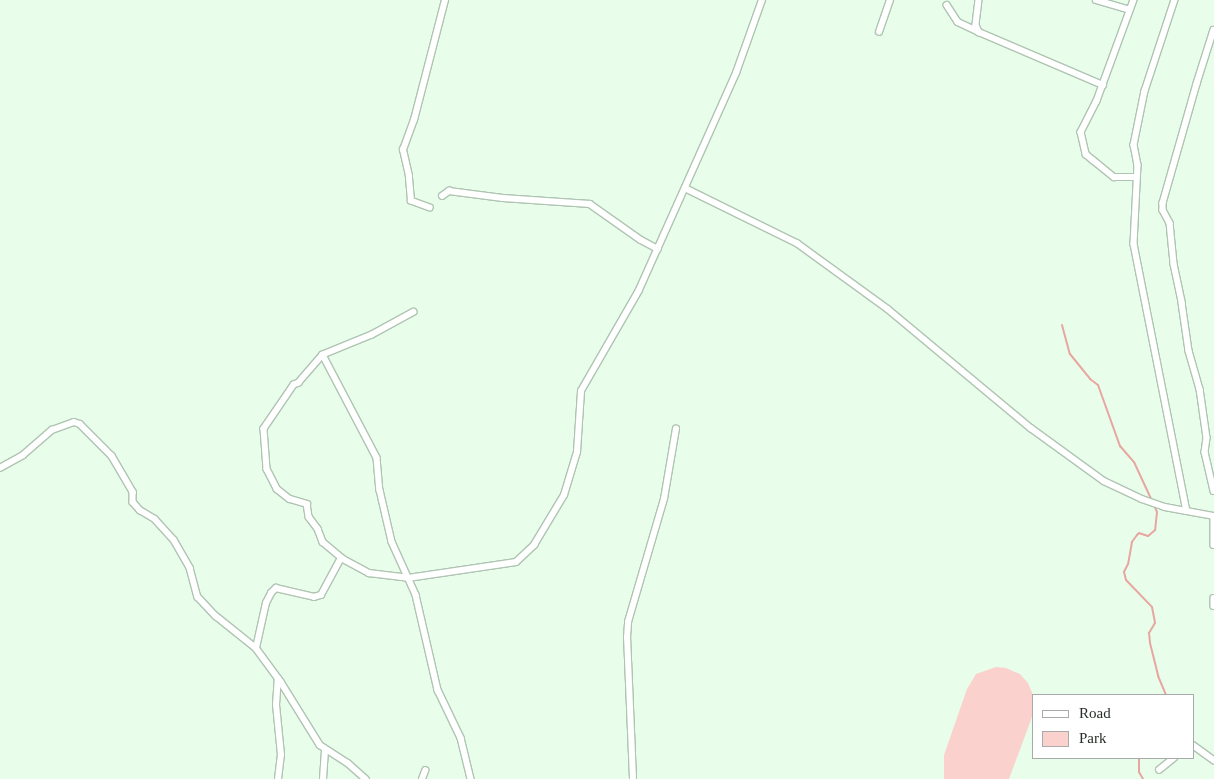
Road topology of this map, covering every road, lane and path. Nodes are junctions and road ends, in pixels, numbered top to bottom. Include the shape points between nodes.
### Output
1 (445, 0) edge
2 (762, 0) edge
3 (890, 0) edge
4 (979, 0) edge
5 (1096, 0) edge
6 (1134, 0) edge
7 (1175, 0) edge
8 (947, 5) dead end
9 (1130, 10) junction
10 (1214, 30) edge
11 (879, 32) dead end
12 (978, 32) junction
13 (1103, 85) junction
14 (1136, 178) junction
15 (685, 188) junction
16 (442, 196) dead end
17 (430, 208) dead end
18 (658, 249) junction
19 (414, 312) dead end
20 (323, 355) junction
21 (676, 429) dead end
22 (0, 468) edge
23 (1214, 491) edge
24 (1187, 511) junction
25 (1214, 517) edge
26 (1214, 545) edge
27 (341, 558) junction
28 (408, 578) junction
29 (1214, 598) edge
30 (1214, 606) edge
31 (256, 648) junction
32 (278, 679) junction
33 (1194, 746) edge
34 (325, 750) junction
35 (1173, 759) edge
36 (1214, 760) edge
37 (1159, 770) dead end
38 (425, 771) dead end
39 (278, 779) edge
40 (323, 779) edge
41 (366, 779) edge
42 (422, 779) edge
43 (471, 779) edge
44 (632, 779) edge

1 - 17 street via 414,120 403,150 411,201
2 - 15 street via 736,73
3 - 11 street
4 - 12 street
5 - 9 street
6 - 9 street
7 - 14 street via 1145,91 1134,145 1138,165
8 - 12 street via 958,22
9 - 13 street
10 - 23 street via 1163,210 1170,224 1189,351 1200,389 1207,438 1205,452
12 - 13 street
13 - 14 street via 1081,132 1083,147 1086,154 1114,177
14 - 24 street via 1134,244
15 - 18 street
15 - 24 street via 797,243 888,309 1031,428 1104,481 1148,501
16 - 18 street via 450,191 590,204
18 - 28 street via 639,290 581,391 577,452 564,495 534,545 516,562
19 - 20 street via 372,336
20 - 27 street via 294,385 264,429 263,441 267,469 274,486 290,499 307,504 308,517 318,529 321,539
20 - 28 street via 377,458 387,525
21 - 44 street via 664,499 628,622
22 - 31 street via 23,455 52,430 74,422 80,424 112,456 133,492 133,502 174,540 188,563 198,598
24 - 25 street
25 - 26 street
27 - 28 street via 368,573
27 - 31 street via 321,596 276,588 271,593
28 - 43 street via 422,612 438,690 463,744
29 - 30 street
31 - 32 street
32 - 34 street
32 - 39 street via 276,706 281,755
33 - 36 street
34 - 40 street
34 - 41 street via 348,762
35 - 37 street
38 - 42 street

